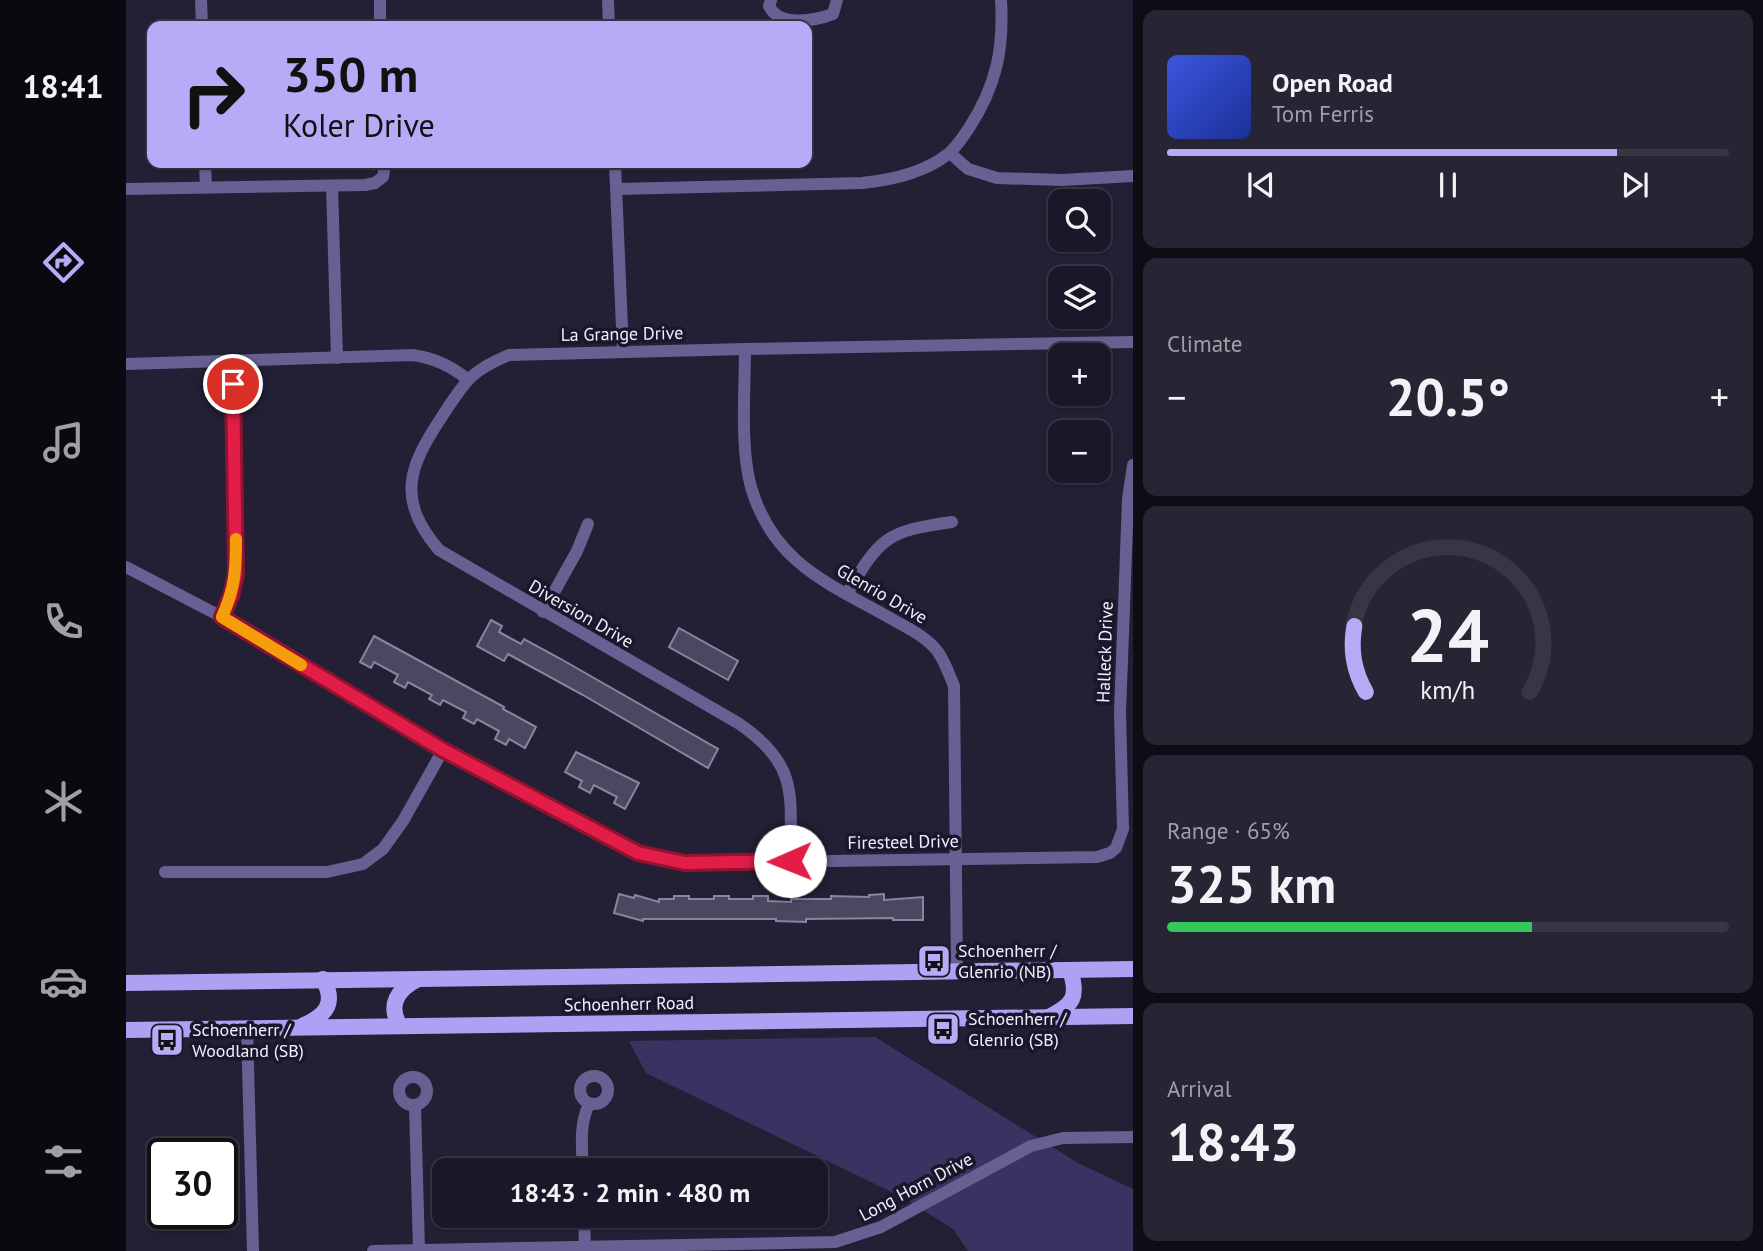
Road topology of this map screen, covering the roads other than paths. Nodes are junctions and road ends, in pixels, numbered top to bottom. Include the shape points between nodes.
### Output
1 (201, 0) edge
2 (380, 0) edge
3 (608, 0) edge
4 (771, 0) edge
5 (837, 0) edge
6 (1001, 0) edge
7 (202, 21) edge
8 (380, 21) edge
9 (609, 21) edge
10 (950, 153) junction
11 (205, 168) edge
12 (384, 168) edge
13 (615, 168) edge
14 (1133, 176) edge
15 (332, 186) junction
16 (206, 187) junction
17 (126, 189) edge
18 (617, 189) junction
19 (1133, 342) edge
20 (745, 349) junction
21 (622, 351) junction
22 (337, 358) junction
23 (232, 362) junction
24 (126, 364) edge
25 (467, 379) junction
26 (1133, 465) edge
27 (952, 522) dead end
28 (588, 524) dead end
29 (126, 566) edge
30 (847, 594) junction
31 (543, 612) junction
32 (222, 617) junction
33 (443, 750) junction
34 (1121, 840) joint
35 (956, 859) junction
36 (790, 861) junction
37 (165, 872) dead end
38 (1133, 969) edge
39 (1070, 970) junction
40 (957, 972) junction
41 (420, 978) junction
42 (323, 979) junction
43 (126, 983) edge
44 (1133, 1016) edge
45 (1048, 1017) junction
46 (400, 1026) junction
47 (299, 1027) junction
48 (247, 1028) junction
49 (126, 1031) edge
50 (589, 1104) dead end
51 (415, 1106) dead end
52 (1133, 1137) edge
53 (582, 1158) edge
54 (584, 1228) edge
55 (585, 1248) junction
56 (419, 1250) edge
57 (253, 1251) edge
58 (373, 1251) edge

1 - 7 street
2 - 8 street
3 - 9 street
4 - 5 street via 773,15 783,20 824,18 833,14
6 - 10 street via 1001,48 995,75 978,113
10 - 14 street via 968,169 997,178
10 - 18 street via 902,177 882,181
11 - 16 street
12 - 15 street via 383,177 375,183
13 - 18 street
15 - 16 street
15 - 22 street
16 - 17 street
18 - 21 street
19 - 20 street, La Grange Drive
20 - 21 street, La Grange Drive
20 - 30 street, Glenrio Drive via 746,455 759,511 788,554
21 - 25 street, La Grange Drive via 509,355
22 - 23 street
22 - 25 street via 430,357
23 - 24 street
23 - 32 street via 236,574
25 - 31 street, Diversion Drive via 421,447 411,486 418,520 439,550
26 - 34 street, Halleck Drive via 1122,660
27 - 30 street via 908,529 883,541
28 - 31 street
29 - 32 street, Firesteel Drive
30 - 35 street, Glenrio Drive via 918,634 946,664 954,686
31 - 36 street, Diversion Drive via 738,723 773,751 789,788
32 - 33 street, Firesteel Drive
33 - 36 street, Firesteel Drive via 638,853 685,863
33 - 37 street via 397,830 383,849 363,864 327,872
34 - 35 street, Firesteel Drive via 1110,853 1097,857
35 - 36 street, Firesteel Drive
35 - 40 street, Glenrio Drive
38 - 39 main road, Schoenherr Road
39 - 40 main road, Schoenherr Road
39 - 45 main road via 1073,997
40 - 41 main road, Schoenherr Road
41 - 42 main road, Schoenherr Road
41 - 46 main road via 397,996 394,1012
42 - 43 main road, Schoenherr Road
42 - 47 main road via 329,993 326,1009
44 - 45 main road, Schoenherr Road
45 - 46 main road, Schoenherr Road
46 - 47 main road, Schoenherr Road
47 - 48 main road, Schoenherr Road
48 - 49 main road, Schoenherr Road
48 - 57 street
50 - 53 street via 581,1128
51 - 56 street
52 - 55 street, Long Horn Drive via 1063,1138 1031,1146 881,1227 835,1242
54 - 55 street
55 - 56 street, Long Horn Drive
56 - 58 street, Long Horn Drive

